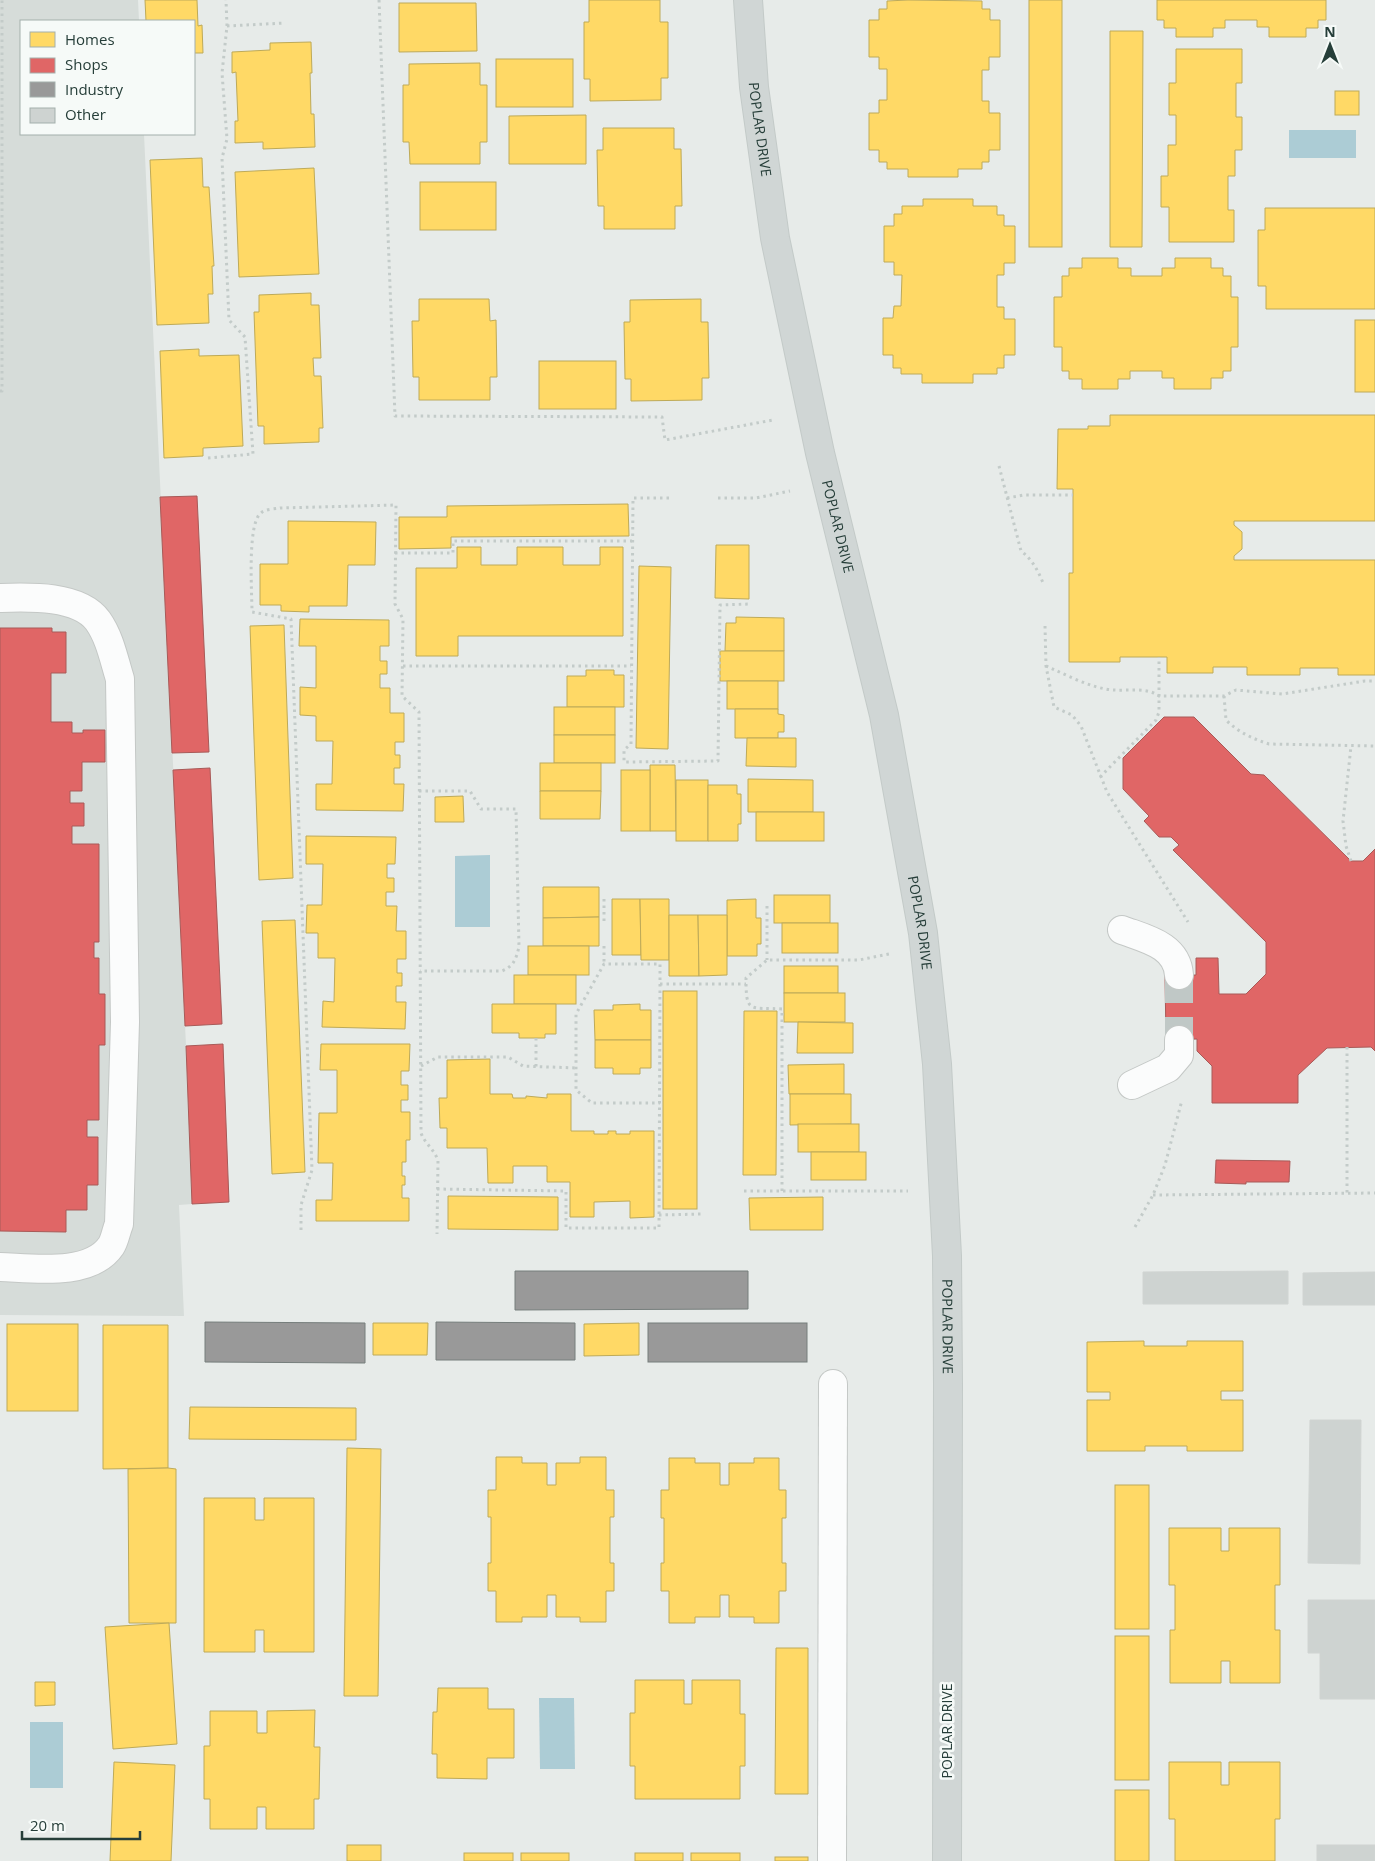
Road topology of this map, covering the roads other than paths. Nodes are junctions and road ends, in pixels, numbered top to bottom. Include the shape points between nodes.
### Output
1 (748, 0) edge
2 (0, 598) edge
3 (1122, 930) dead end
4 (1179, 975) tunnel mouth
5 (1179, 1040) tunnel mouth
6 (1132, 1085) dead end
7 (0, 1267) edge
8 (833, 1384) dead end
9 (832, 1861) edge
10 (947, 1861) edge

1 - 10 main road, POPLAR DRIVE via 754,87 775,238 820,453 884,715 923,933 936,1054 948,1375
2 - 7 lane via 45,597 78,606 98,620 110,644 120,679 125,1022 119,1224 111,1246 94,1262 69,1268
3 - 4 lane via 1154,942 1173,955
5 - 6 lane via 1179,1055 1168,1068
8 - 9 lane

